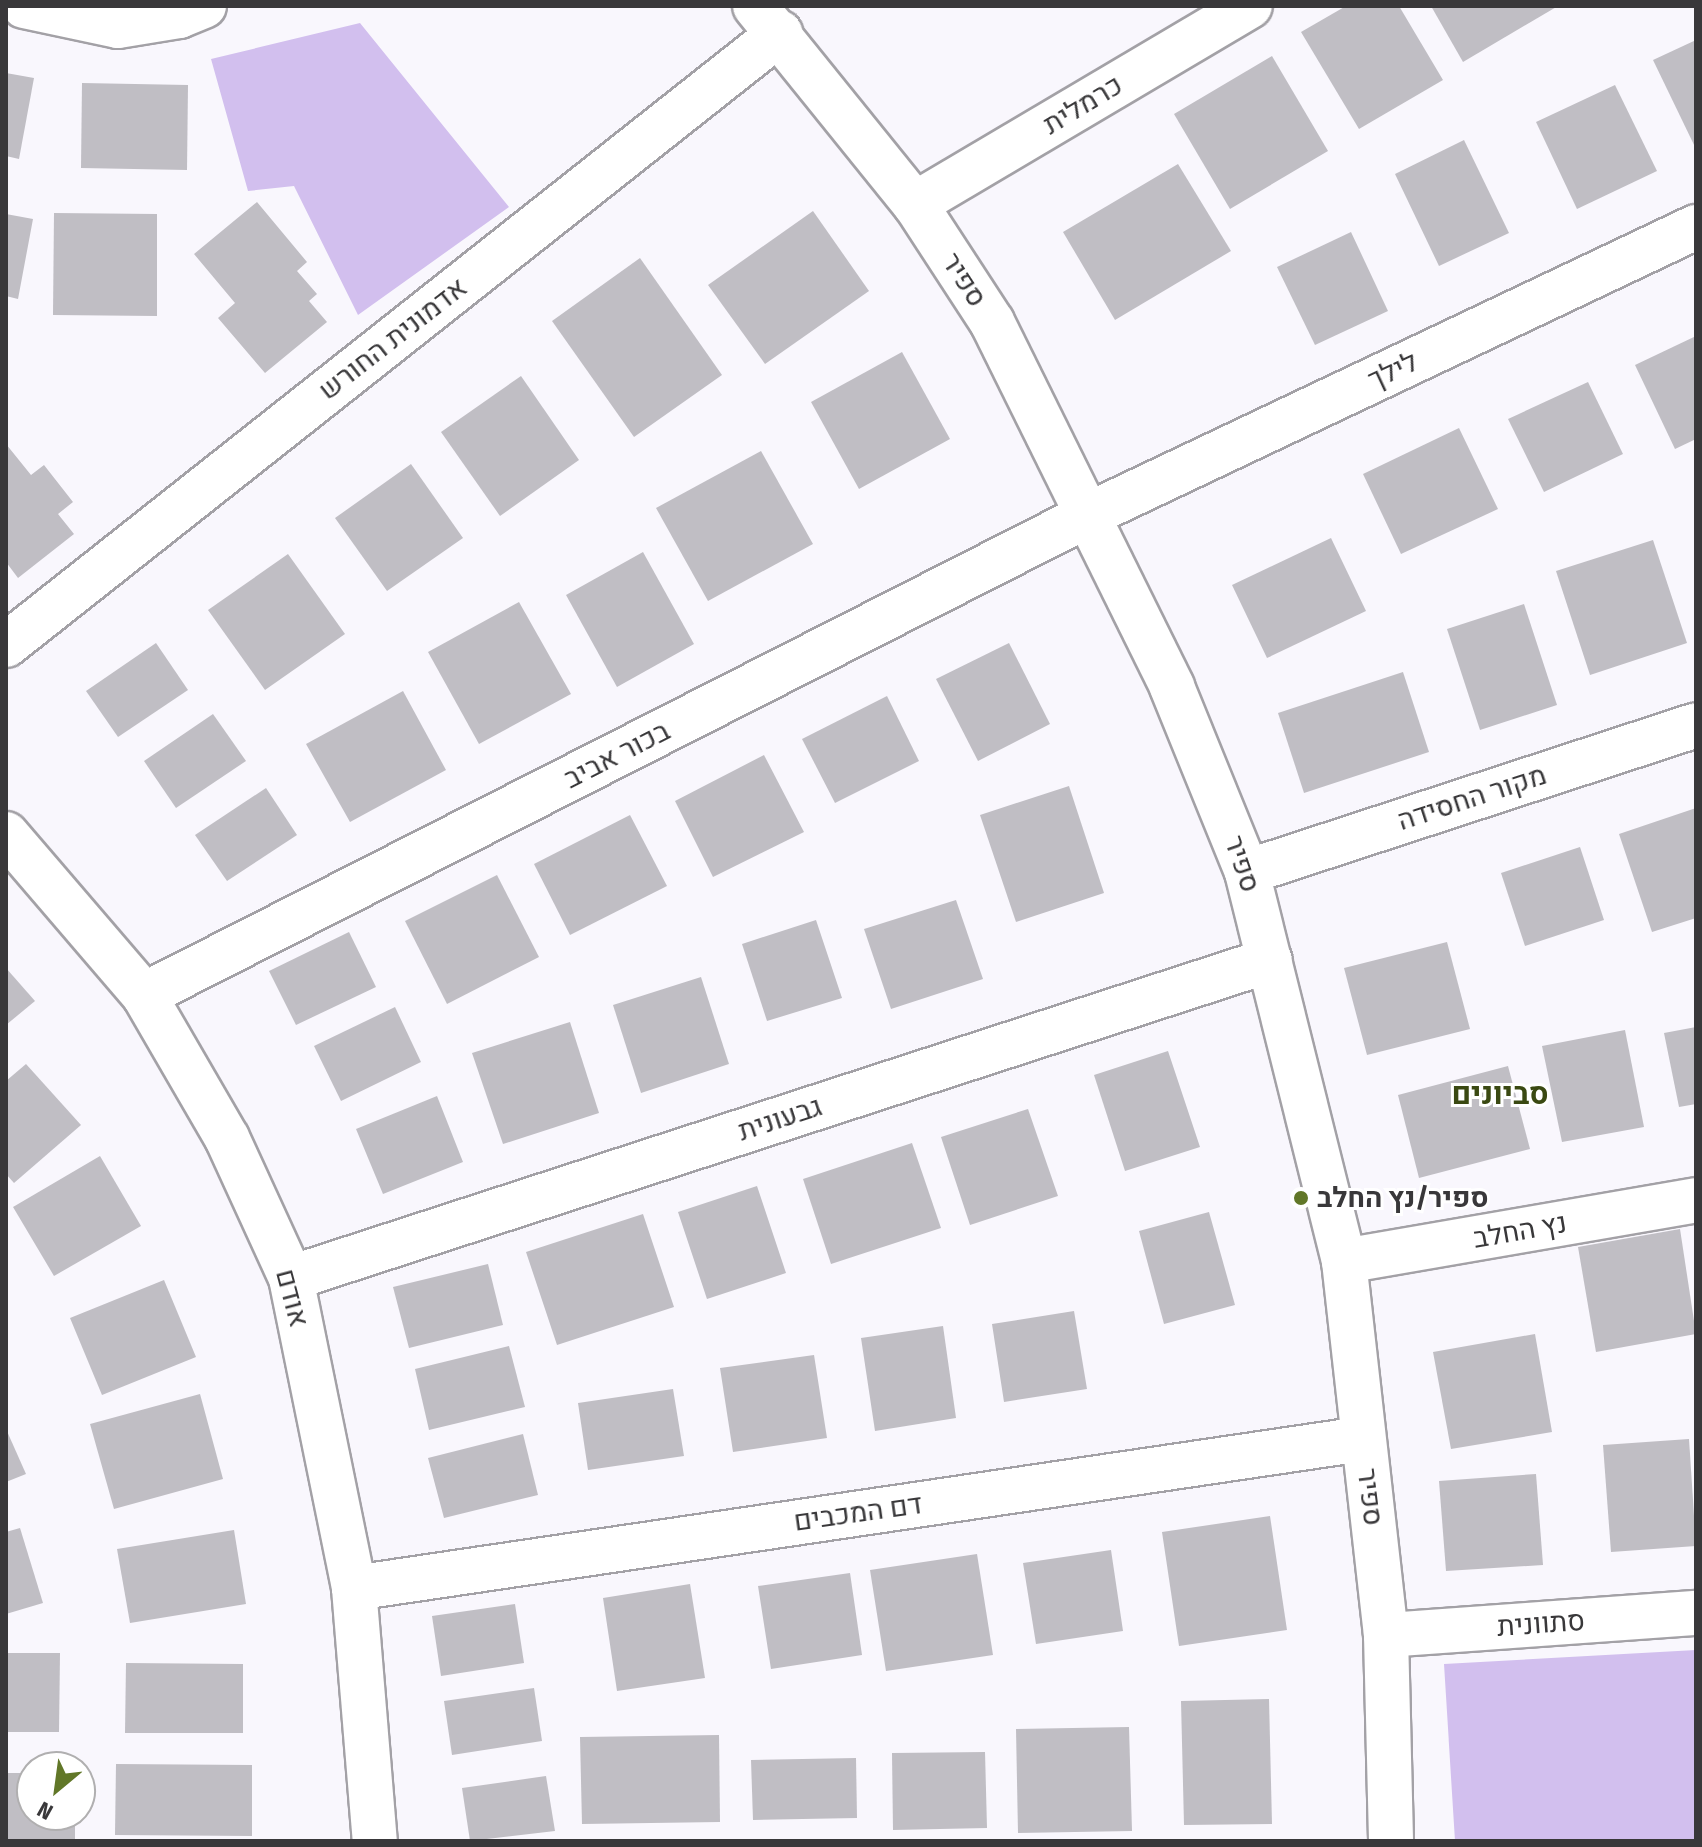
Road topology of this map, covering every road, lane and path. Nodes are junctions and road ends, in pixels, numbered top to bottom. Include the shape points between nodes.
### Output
1 (24, 6) edge
2 (204, 6) edge
3 (1250, 6) edge
4 (767, 19) edge
5 (915, 204) junction
6 (1696, 227) edge
7 (1090, 514) junction
8 (6, 645) edge
9 (1696, 725) edge
10 (6, 834) edge
11 (1247, 872) junction
12 (1270, 960) junction
13 (144, 995) junction
14 (1696, 1200) edge
15 (1344, 1261) junction
16 (291, 1278) junction
17 (1362, 1439) junction
18 (354, 1588) junction
19 (1696, 1613) edge
20 (1386, 1635) junction
21 (375, 1841) edge
22 (1391, 1841) edge

1 - 2 street via 118,26 179,16
3 - 5 street, כרמלית
4 - 5 street, ספיר
4 - 8 street, אדמונית החורש
5 - 7 street, ספיר via 992,322
6 - 7 street, לילך
7 - 11 street, ספיר via 1172,687
7 - 13 street, בכור אביב
9 - 11 street, מקור החסידה
10 - 13 street, אודם
11 - 12 street, ספיר
12 - 15 street, ספיר
12 - 16 street, גבעונית
13 - 16 street, אודם via 227,1138
14 - 15 street, נץ החלב
15 - 17 street, ספיר
16 - 18 street, אודם
17 - 18 street, דם המכבים
17 - 20 street, ספיר
18 - 21 street, אודם
19 - 20 street, סתוונית
20 - 22 street, ספיר

